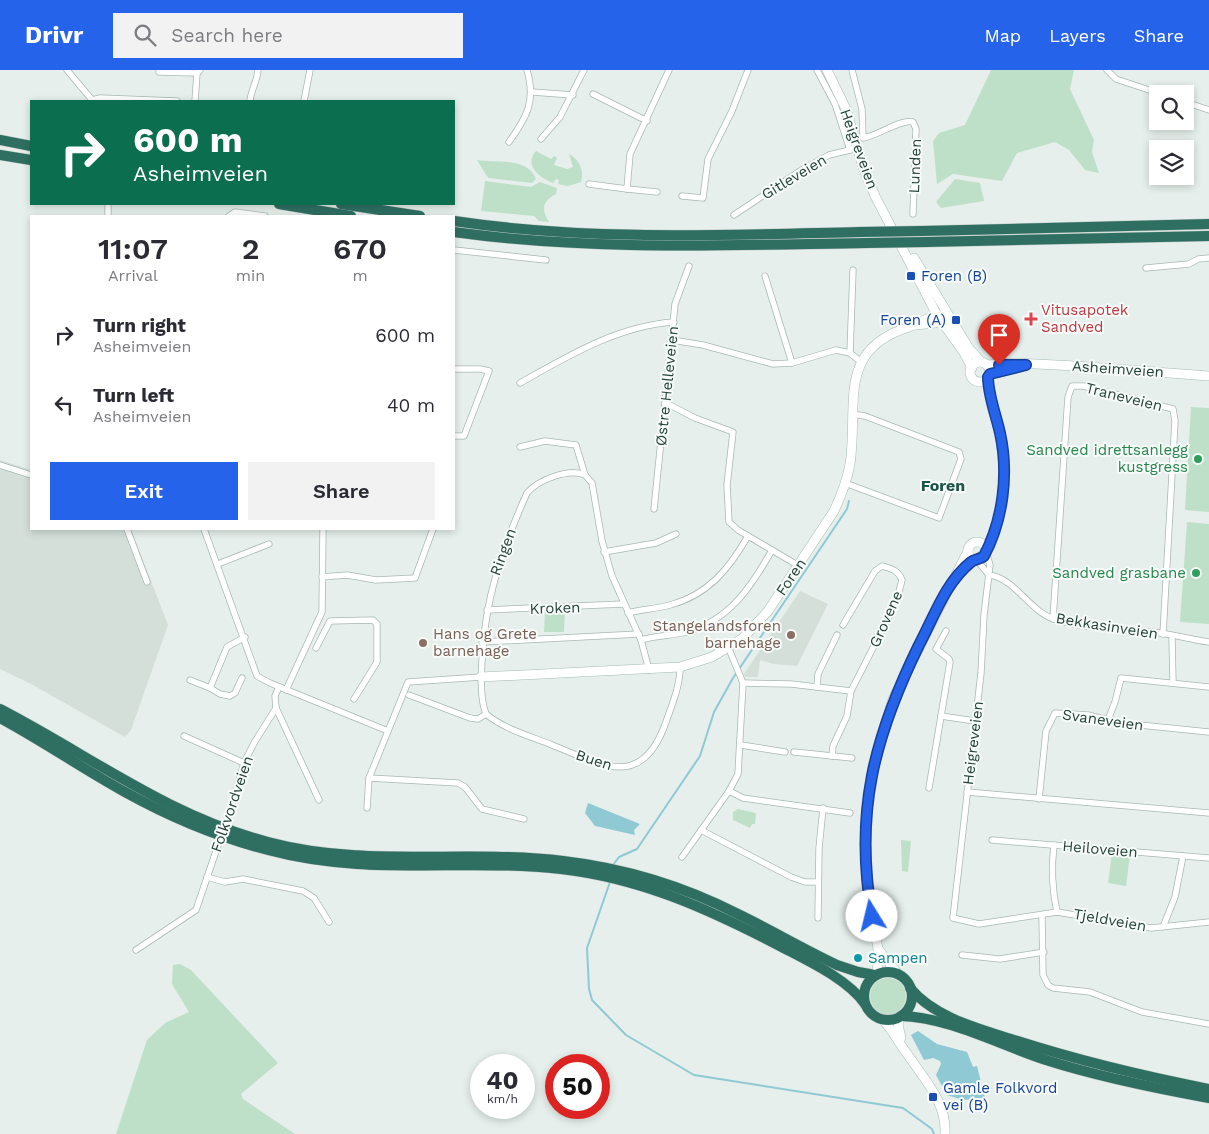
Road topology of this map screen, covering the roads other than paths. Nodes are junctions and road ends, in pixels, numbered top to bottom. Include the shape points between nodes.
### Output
1 (67, 70) edge
2 (258, 70) edge
3 (310, 70) edge
4 (527, 70) edge
5 (584, 70) edge
6 (669, 70) edge
7 (748, 70) edge
8 (817, 70) edge
9 (826, 70) edge
10 (852, 70) edge
11 (1107, 70) edge
12 (171, 71) edge
13 (199, 71) edge
14 (159, 72) dead end
15 (1149, 90) edge
16 (532, 92) junction
17 (593, 94) dead end
18 (573, 95) junction
19 (91, 100) edge
20 (95, 100) edge
21 (151, 100) edge
22 (195, 100) edge
23 (250, 100) edge
24 (304, 100) edge
25 (1194, 105) edge
26 (1209, 110) edge
27 (647, 121) junction
28 (542, 139) dead end
29 (0, 140) edge
30 (509, 142) dead end
31 (30, 146) edge
32 (854, 149) junction
33 (0, 155) edge
34 (30, 160) edge
35 (589, 184) dead end
36 (627, 189) junction
37 (657, 192) dead end
38 (682, 196) dead end
39 (285, 205) edge
40 (348, 205) edge
41 (913, 214) dead end
42 (230, 215) edge
43 (259, 215) edge
44 (345, 215) edge
45 (413, 215) edge
46 (734, 215) dead end
47 (455, 221) edge
48 (1209, 224) edge
49 (455, 232) edge
50 (1209, 236) edge
51 (455, 250) edge
52 (1209, 258) edge
53 (546, 260) dead end
54 (689, 266) dead end
55 (1146, 268) dead end
56 (853, 270) dead end
57 (765, 276) dead end
58 (942, 317) junction
59 (674, 322) junction
60 (672, 340) junction
61 (850, 353) junction
62 (861, 362) junction
63 (792, 363) junction
64 (972, 368) junction
65 (455, 369) edge
66 (986, 369) junction
67 (1209, 376) edge
68 (978, 381) junction
69 (520, 383) dead end
70 (666, 403) junction
71 (852, 414) junction
72 (995, 416) junction
73 (455, 436) edge
74 (520, 447) dead end
75 (0, 465) edge
76 (30, 475) edge
77 (586, 475) junction
78 (846, 483) junction
79 (654, 509) dead end
80 (996, 522) junction
81 (128, 530) edge
82 (204, 530) edge
83 (323, 530) edge
84 (433, 530) edge
85 (676, 534) dead end
86 (748, 536) junction
87 (977, 542) junction
88 (269, 544) dead end
89 (772, 550) junction
90 (968, 551) junction
91 (986, 551) junction
92 (604, 552) junction
93 (975, 559) junction
94 (218, 564) junction
95 (799, 566) junction
96 (989, 575) junction
97 (322, 576) junction
98 (953, 579) junction
99 (147, 582) dead end
100 (623, 604) junction
101 (842, 608) dead end
102 (487, 610) junction
103 (850, 611) junction
104 (628, 613) junction
105 (1053, 619) junction
106 (843, 625) dead end
107 (946, 631) dead end
108 (1163, 634) junction
109 (837, 635) dead end
110 (245, 637) junction
111 (640, 637) junction
112 (1172, 637) junction
113 (482, 642) junction
114 (1209, 642) edge
115 (316, 648) dead end
116 (729, 649) junction
117 (680, 667) junction
118 (649, 670) junction
119 (481, 677) junction
120 (242, 678) dead end
121 (190, 680) dead end
122 (743, 683) junction
123 (1173, 683) junction
124 (279, 687) junction
125 (817, 687) junction
126 (1209, 687) edge
127 (210, 688) junction
128 (286, 690) junction
129 (851, 691) junction
130 (410, 695) dead end
131 (354, 698) dead end
132 (276, 708) junction
133 (0, 709) edge
134 (486, 714) junction
135 (941, 716) junction
136 (0, 718) edge
137 (1108, 720) junction
138 (975, 721) junction
139 (388, 731) junction
140 (1209, 732) edge
141 (184, 736) dead end
142 (741, 745) junction
143 (785, 752) dead end
144 (794, 752) dead end
145 (832, 756) junction
146 (852, 758) dead end
147 (244, 763) junction
148 (369, 778) junction
149 (929, 788) dead end
150 (729, 791) junction
151 (967, 792) junction
152 (1039, 799) junction
153 (319, 800) dead end
154 (367, 808) dead end
155 (823, 808) junction
156 (850, 812) dead end
157 (1209, 813) edge
158 (524, 819) dead end
159 (701, 830) junction
160 (992, 840) dead end
161 (1054, 845) junction
162 (1183, 856) junction
163 (682, 858) dead end
164 (1209, 858) edge
165 (587, 869) junction
166 (207, 877) junction
167 (633, 878) junction
168 (818, 882) junction
169 (952, 910) joint
170 (1057, 912) junction
171 (1042, 915) junction
172 (818, 918) dead end
173 (329, 922) dead end
174 (1209, 922) edge
175 (1163, 927) junction
176 (878, 949) junction
177 (136, 950) dead end
178 (1044, 952) junction
179 (962, 955) dead end
180 (896, 973) junction
181 (876, 975) junction
182 (910, 988) junction
183 (865, 1004) junction
184 (900, 1016) junction
185 (883, 1020) junction
186 (1209, 1024) edge
187 (902, 1046) junction
188 (1209, 1089) edge
189 (1209, 1098) edge
190 (945, 1134) edge

1 - 19 street
2 - 23 street
3 - 24 street
4 - 16 street
5 - 18 street
6 - 27 street
7 - 38 street via 732,111 710,152 703,198
8 - 32 street
9 - 32 main road, Heigreveien via 846,109
10 - 41 street, Lunden via 862,109 862,138 876,136 909,120 916,129
11 - 15 street via 1116,79
12 - 13 street
12 - 14 street
13 - 22 street
16 - 18 street
16 - 30 street via 522,123
17 - 27 street
18 - 28 street
20 - 21 street
25 - 26 street
27 - 36 street via 630,154
29 - 31 highway
32 - 46 street, Gitleveien via 829,155
32 - 58 main road, Heigreveien
33 - 34 highway
35 - 36 street
36 - 37 street
39 - 44 highway
40 - 45 highway
42 - 43 street via 241,212
47 - 48 highway, bridge via 634,234
49 - 50 highway, bridge via 529,240 644,245
51 - 53 street
52 - 55 street via 1190,264
54 - 59 street, Østre Helleveien via 676,296
56 - 61 street
57 - 63 street
58 - 62 main road, Foren via 894,332 882,339
58 - 64 main road, Heigreveien
58 - 66 main road, Heigreveien
59 - 60 street, Østre Helleveien
59 - 69 street via 602,339
60 - 63 street via 703,344 773,364
60 - 70 street, Østre Helleveien
61 - 62 street
61 - 63 street via 836,350
62 - 71 main road, Foren via 856,374
64 - 66 main road via 976,364
64 - 68 main road via 972,376
65 - 73 street via 488,371 464,436
66 - 67 main road, Asheimveien via 1026,365
66 - 68 main road via 984,381
66 - 72 main road, Heigreveien
68 - 72 main road, Heigreveien
70 - 79 street, Østre Helleveien
70 - 86 street via 733,432 727,485 729,522
71 - 78 main road, Foren
71 - 78 street via 959,452 961,459 940,518
72 - 80 main road, Heigreveien via 1004,467 1003,494
74 - 77 street via 545,441 576,445
75 - 76 street
77 - 92 street via 592,484
77 - 102 street, Ringen via 572,472 539,483 527,493 505,543
78 - 95 main road, Foren via 834,511
80 - 87 main road, Heigreveien
80 - 91 main road, Heigreveien
81 - 99 street
82 - 94 street
83 - 97 street
84 - 97 street via 415,578 376,580 347,575
85 - 92 street via 656,543
86 - 89 street
86 - 104 street via 723,574 700,593 669,606
87 - 90 main road, Heigreveien via 971,544
87 - 91 main road via 984,545
88 - 94 street
89 - 95 street
89 - 111 street, Foren via 744,594 716,620 688,632
90 - 93 main road
90 - 98 main road, Heigreveien
91 - 93 main road, Heigreveien via 982,558
91 - 96 street, Heigreveien
92 - 100 street
93 - 96 street
93 - 98 main road, Heigreveien
94 - 110 street
95 - 116 main road, Foren via 757,625
96 - 105 street, Bekkasinveien via 999,577
96 - 138 street, Heigreveien
97 - 128 street via 323,602 319,620
98 - 176 main road, Heigreveien via 894,699 872,773 865,852
100 - 102 street, Kroken
100 - 104 street
101 - 103 street
102 - 113 street, Ringen
103 - 106 street, Grovene
103 - 129 street, Grovene via 882,566 900,574 902,580 896,603
104 - 111 street
105 - 108 street, Bekkasinveien
105 - 108 street, Traneveien via 1068,398 1072,386 1083,386 1173,409 1175,421
107 - 135 street via 936,649 950,662
108 - 112 street, Bekkasinveien
109 - 125 street via 818,674
110 - 124 street via 257,676
110 - 127 street via 227,647
111 - 113 street, Foren
111 - 118 street
112 - 114 street, Bekkasinveien
112 - 123 street
113 - 119 street, Ringen
115 - 131 street via 330,621 373,620 377,624 377,662
116 - 117 main road, Foren
116 - 122 street
117 - 118 main road, Foren
117 - 134 street, Buen via 679,685 657,746 646,758 620,768 600,764 535,738
118 - 119 main road, Foren
119 - 134 street
119 - 139 street, Foren via 408,682
120 - 127 street via 230,696
121 - 127 street
122 - 125 street
122 - 142 street
123 - 126 street
123 - 137 street via 1121,678
124 - 128 street
124 - 132 street, Folkvordveien via 275,696
125 - 129 street
128 - 139 street
129 - 145 street, Grovene via 847,716 833,746
130 - 134 street via 470,718 478,719
132 - 147 street, Folkvordveien
132 - 153 street
133 - 165 highway via 167,805 268,842 357,856 528,858
135 - 138 street
135 - 149 street
136 - 165 highway via 163,812 224,838 270,851 376,867
137 - 140 street, Svaneveien
137 - 152 street, Svaneveien via 1055,713 1046,731
138 - 151 street, Heigreveien
139 - 148 street
141 - 147 street
142 - 143 street
142 - 150 street via 738,774
144 - 145 street
145 - 146 street
147 - 166 street, Folkvordveien, bridge
148 - 154 street
148 - 158 street via 458,783 482,809
150 - 155 street via 743,798
150 - 159 street
151 - 152 street
151 - 169 street, Heigreveien
152 - 157 street
155 - 156 street
155 - 168 street
159 - 163 street
159 - 168 street via 792,878
160 - 161 street, Heiloveien
161 - 162 street, Heiloveien
161 - 170 street, Tjeldveien via 1053,893
162 - 164 street, Heiloveien
162 - 175 street, Tjeldveien via 1175,897
165 - 167 highway
166 - 173 street via 303,891 314,898
166 - 177 street, Folkvordveien via 196,910
167 - 181 highway via 697,895 837,965
167 - 183 highway via 736,923 844,983
168 - 172 street
169 - 171 street, Tjeldveien via 953,918 979,924
170 - 171 street, Tjeldveien
170 - 175 street, Tjeldveien via 1140,927
171 - 178 street
174 - 175 street, Tjeldveien
176 - 180 main road, Heigreveien
176 - 181 main road, Heigreveien
178 - 179 street via 1000,959
178 - 186 street via 1043,975 1053,988 1082,990 1142,1012
180 - 181 highway
180 - 182 highway
181 - 183 highway via 865,988
182 - 184 highway via 911,1001
182 - 188 highway via 935,1009 1053,1053 1139,1076
183 - 185 highway via 872,1015
184 - 185 highway
184 - 187 main road via 898,1030
184 - 189 highway via 934,1020 1046,1060 1099,1075
185 - 187 main road
187 - 190 main road via 938,1101 944,1116

